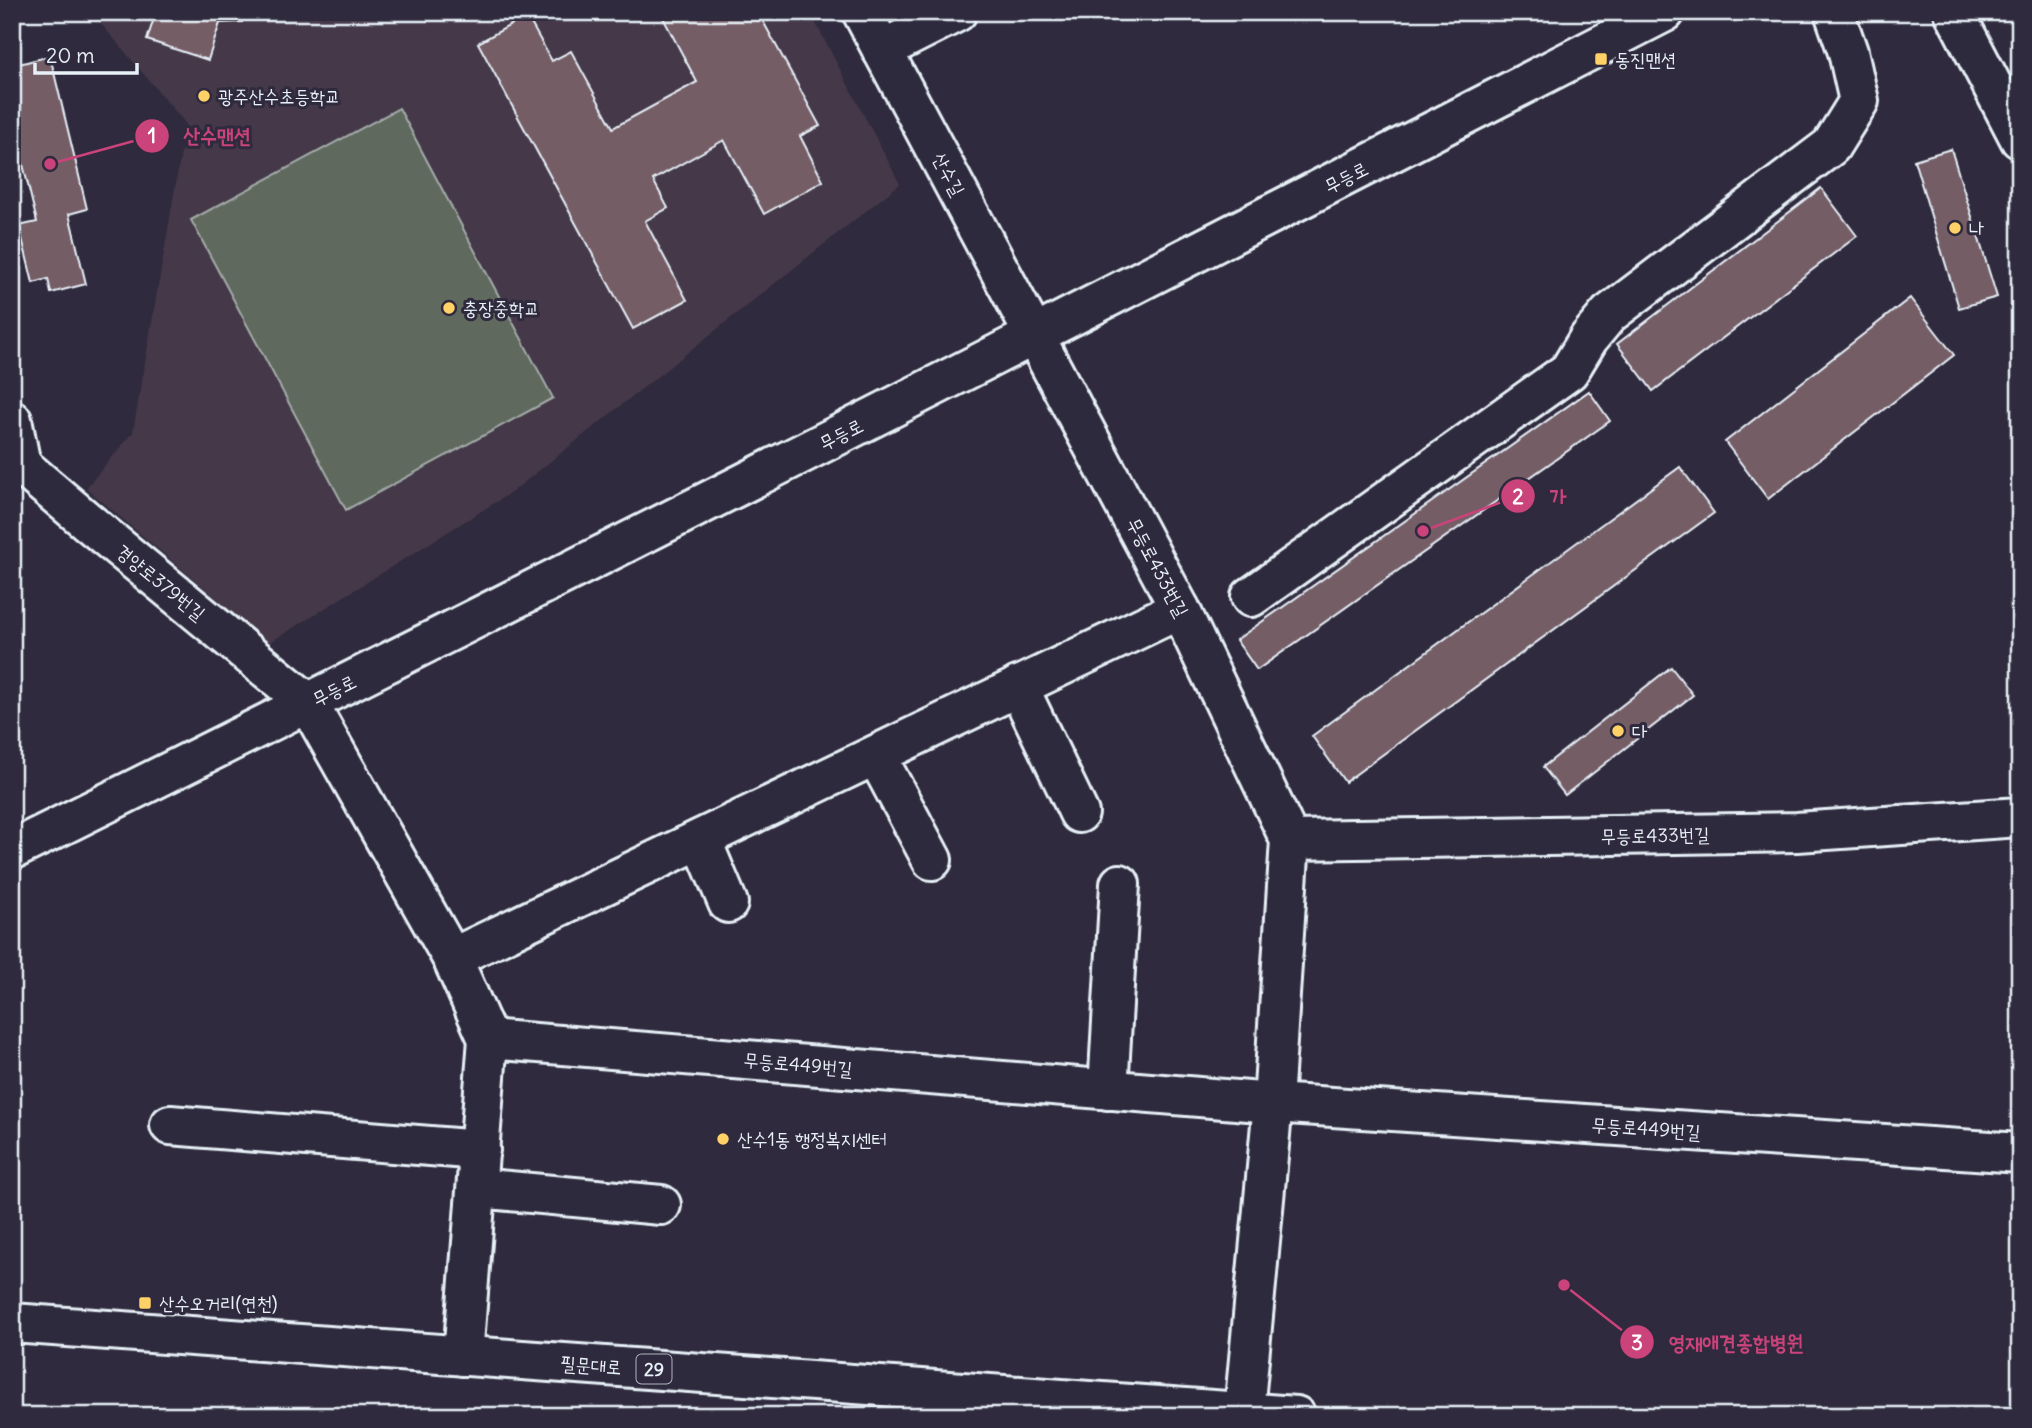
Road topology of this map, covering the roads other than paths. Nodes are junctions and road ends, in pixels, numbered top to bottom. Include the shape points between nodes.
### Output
1 (862, 12) edge
2 (957, 12) edge
3 (1665, 12) edge
4 (1834, 12) edge
5 (1954, 12) edge
6 (882, 50) junction
7 (2020, 139) edge
8 (1036, 336) junction
9 (12, 420) edge
10 (17, 466) edge
11 (1251, 597) dead end
12 (1180, 609) junction
13 (1018, 686) junction
14 (309, 703) junction
15 (876, 755) junction
16 (1079, 813) dead end
17 (2020, 817) edge
18 (701, 839) junction
19 (1290, 840) junction
20 (12, 850) edge
21 (932, 860) dead end
22 (1120, 884) dead end
23 (728, 903) dead end
24 (452, 958) junction
25 (488, 1039) junction
26 (1108, 1090) junction
27 (1273, 1103) junction
28 (170, 1125) dead end
29 (480, 1150) junction
30 (2020, 1153) edge
31 (477, 1188) junction
32 (661, 1205) dead end
33 (12, 1322) edge
34 (463, 1356) junction
35 (1244, 1412) junction
36 (1296, 1416) edge

1 - 6 street, 산수길
2 - 6 street
3 - 8 street, 무등로
4 - 11 street via 1859,101 1831,146 1609,314 1569,371
5 - 7 street
6 - 8 street, 산수길
8 - 12 street, 무등로433번길
8 - 14 street, 무등로
9 - 10 street
10 - 14 street, 경양로379번길
12 - 13 street
12 - 19 street, 무등로433번길
13 - 15 street
13 - 16 street
14 - 20 street, 무등로
14 - 24 street
15 - 18 street
15 - 21 street
17 - 19 street, 무등로433번길 via 1797,832
18 - 23 street
18 - 24 street
19 - 27 street, 무등로433번길
22 - 26 street
24 - 25 street
25 - 26 street, 무등로449번길
25 - 29 street
26 - 27 street, 무등로449번길
27 - 30 street, 무등로449번길
27 - 35 street
28 - 29 street
29 - 31 street
31 - 32 street
31 - 34 street
33 - 34 street, 필문대로 / 29
34 - 35 street, 필문대로 / 29
35 - 36 street, 필문대로 / 29

